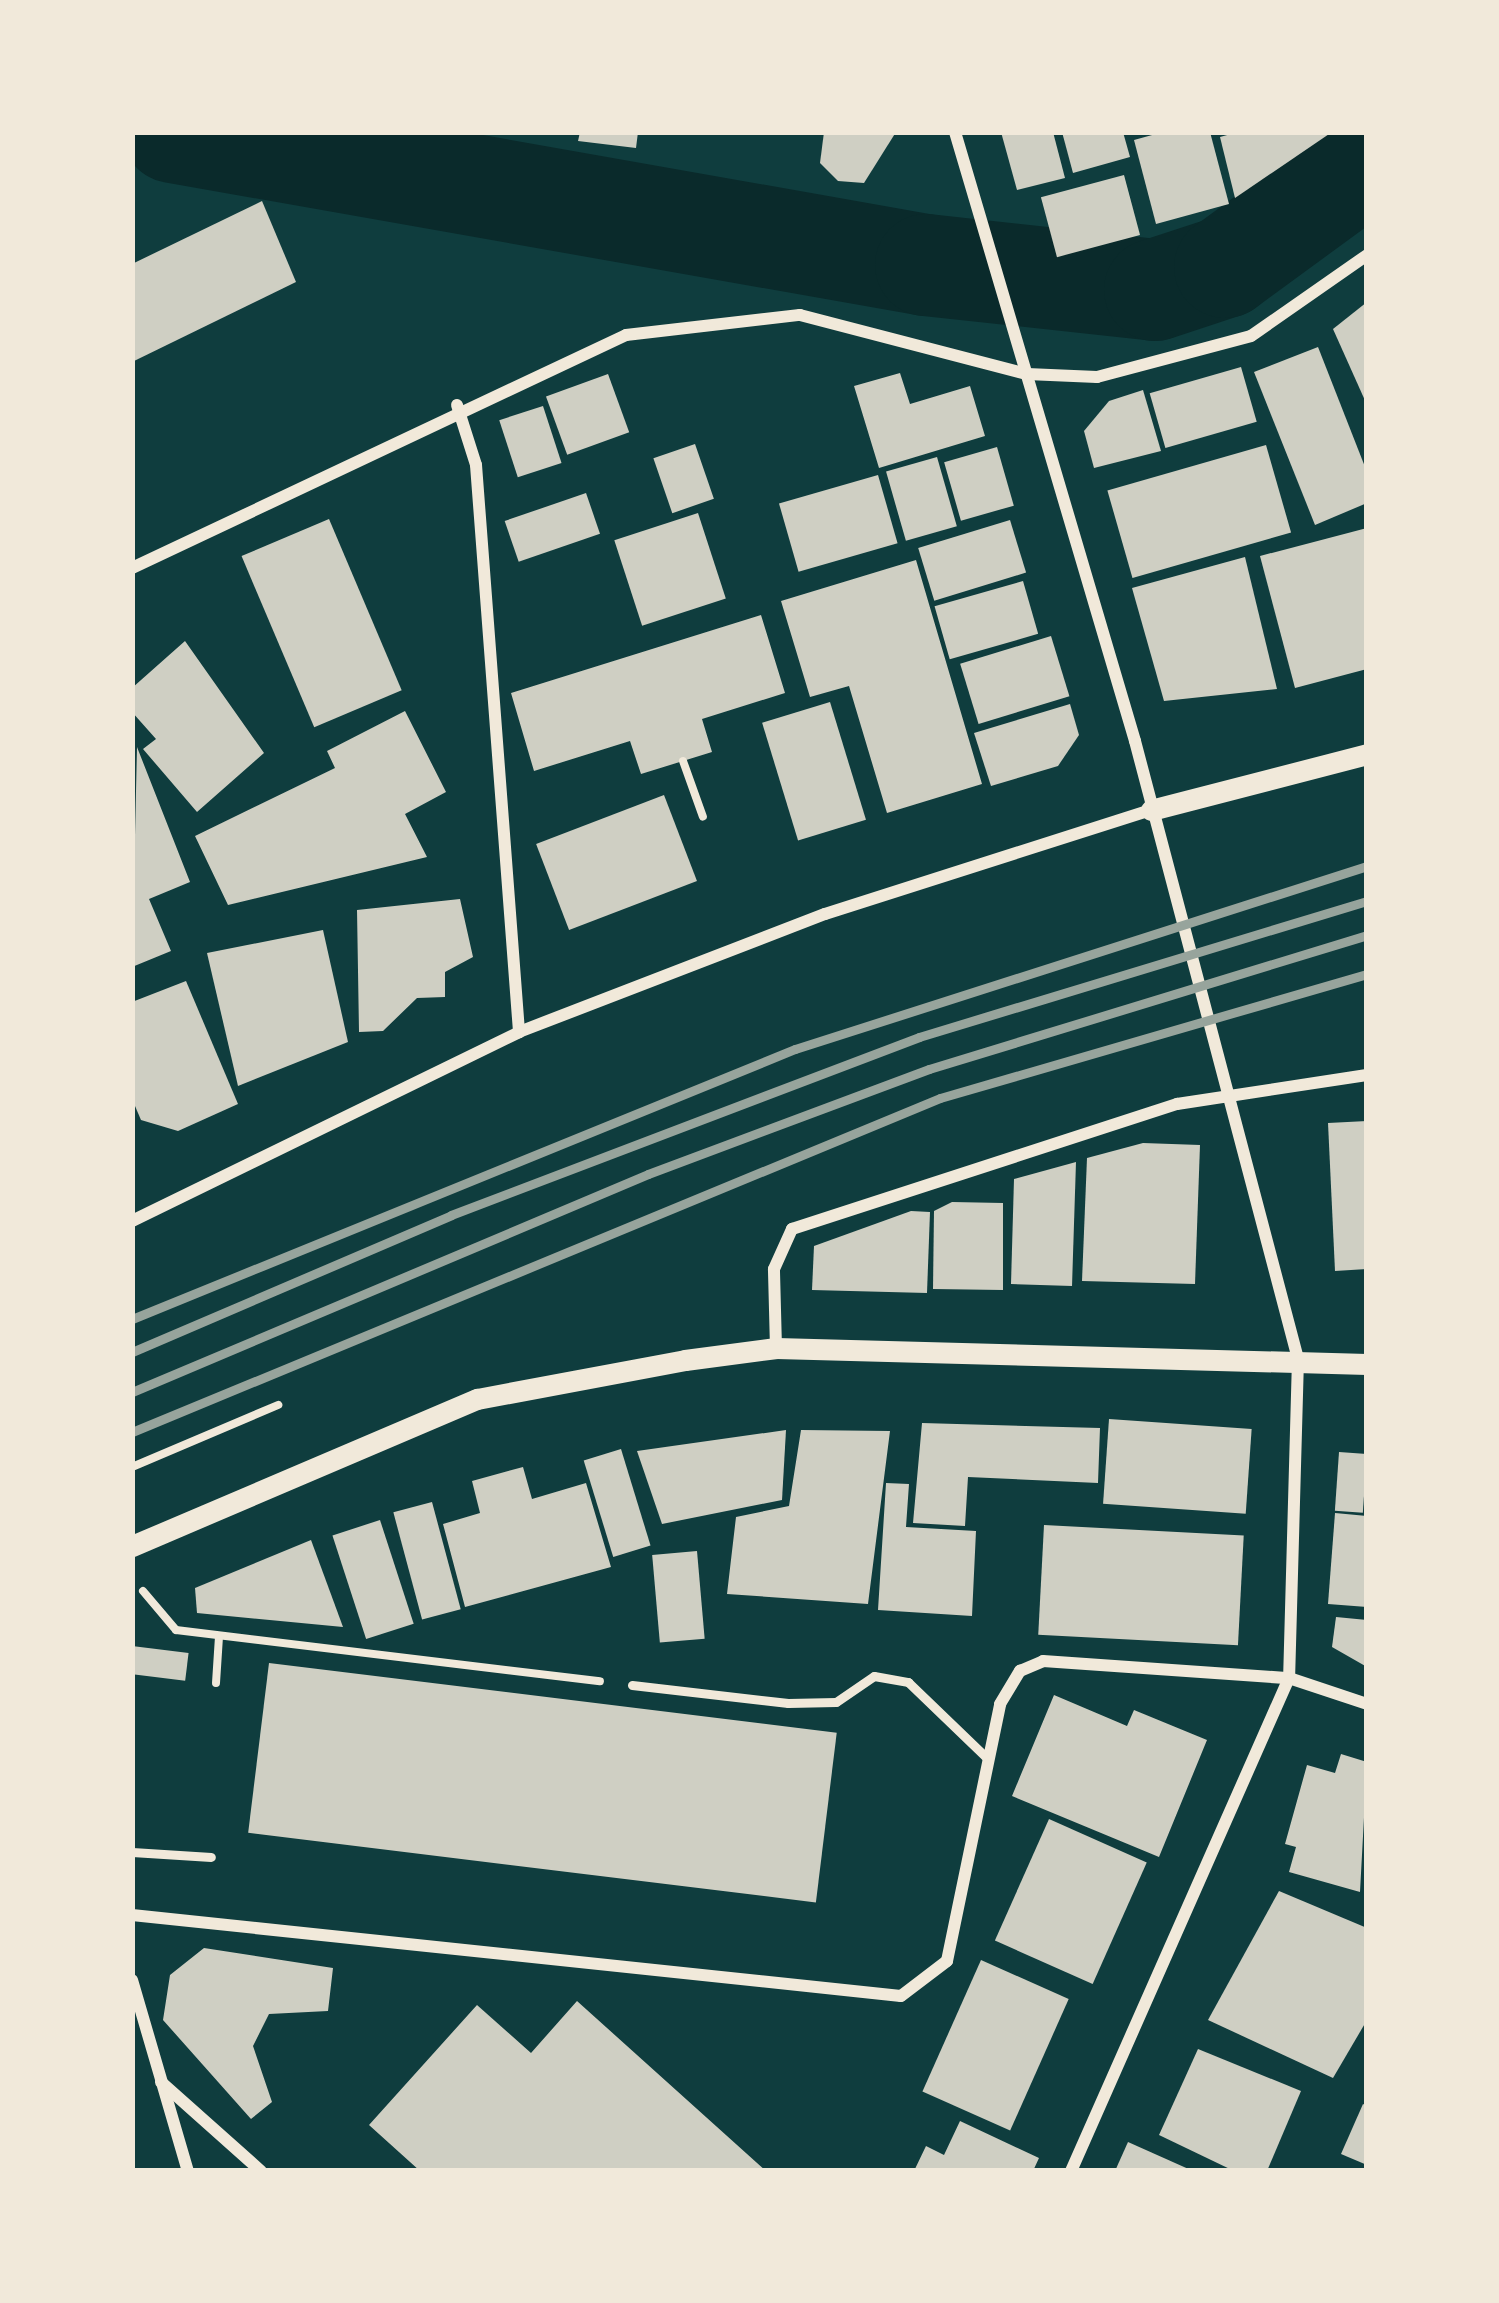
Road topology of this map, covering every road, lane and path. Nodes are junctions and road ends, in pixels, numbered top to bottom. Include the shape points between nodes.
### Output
1 (955, 132) edge
2 (1367, 255) edge
3 (1027, 374) junction
4 (458, 405) junction
5 (132, 568) edge
6 (1367, 754) edge
7 (683, 761) dead end
8 (1151, 810) junction
9 (703, 817) dead end
10 (519, 1032) junction
11 (1367, 1076) edge
12 (1233, 1099) junction
13 (133, 1216) edge
14 (776, 1348) junction
15 (1298, 1359) junction
16 (1367, 1364) edge
17 (278, 1405) dead end
18 (132, 1467) edge
19 (132, 1546) edge
20 (143, 1591) dead end
21 (219, 1636) junction
22 (1289, 1678) junction
23 (216, 1683) dead end
24 (632, 1684) joint
25 (1367, 1704) edge
26 (988, 1760) junction
27 (132, 1852) edge
28 (211, 1857) dead end
29 (132, 1915) edge
30 (132, 1980) edge
31 (160, 2082) junction
32 (188, 2171) edge
33 (261, 2171) edge
34 (1071, 2171) edge

1 - 3 street
2 - 3 street via 1251,336 1097,377
3 - 4 street via 800,315 626,334
3 - 8 street
4 - 5 street
4 - 10 street via 476,465
6 - 8 street
7 - 9 path
8 - 10 street via 825,914
8 - 12 street
10 - 13 street
11 - 12 street
12 - 14 street via 1177,1104 793,1229 774,1269
12 - 15 street
14 - 15 street
14 - 19 street via 477,1400
15 - 16 street
15 - 22 street
17 - 18 path
20 - 21 path via 176,1630
21 - 23 path
21 - 24 path
22 - 25 street
22 - 26 street via 1043,1661 1020,1671 1000,1704
22 - 34 street
24 - 26 lane via 788,1703 836,1702 874,1676 908,1682
26 - 29 street via 947,1961 901,1996
27 - 28 lane
30 - 31 street
31 - 32 street
31 - 33 street

